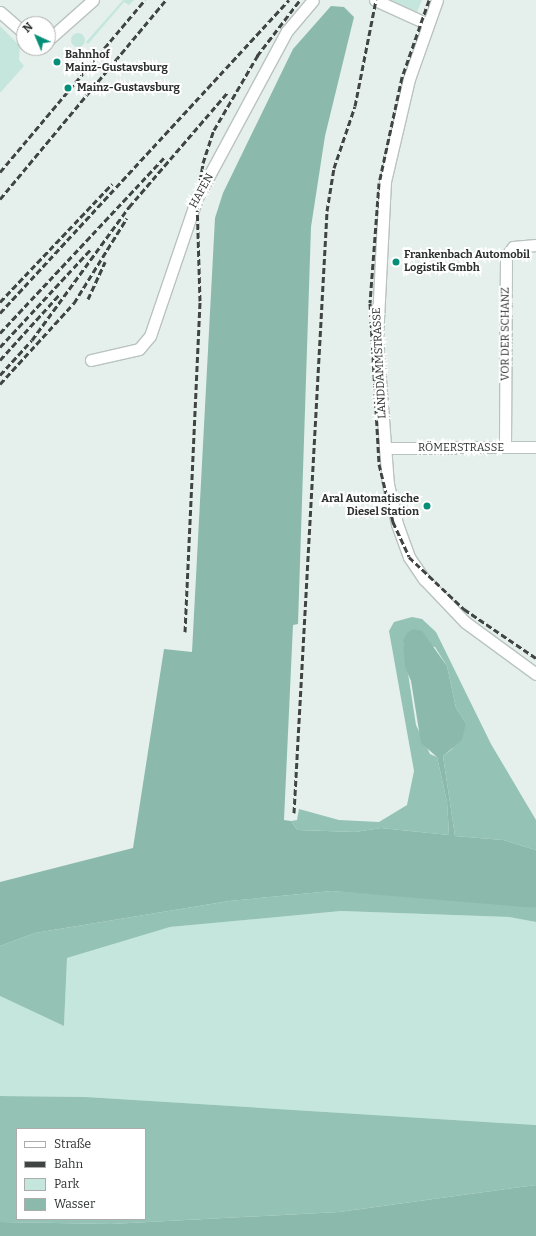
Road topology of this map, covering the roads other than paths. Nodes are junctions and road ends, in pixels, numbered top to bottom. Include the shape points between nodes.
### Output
1 (93, 0) edge
2 (313, 0) edge
3 (375, 0) edge
4 (437, 0) edge
5 (0, 12) edge
6 (428, 24) junction
7 (16, 26) edge
8 (56, 33) edge
9 (536, 245) edge
10 (91, 360) dead end
11 (536, 447) edge
12 (385, 448) junction
13 (505, 448) junction
14 (536, 674) edge

1 - 8 street
2 - 10 street, HAFEN via 287,31 197,198 150,336 139,349
3 - 6 street
4 - 6 street, LANDDAMMSTRASSE
5 - 7 street
6 - 12 street, LANDDAMMSTRASSE via 409,79 385,181 377,318
9 - 13 street, VOR DER SCHANZ via 513,247 506,257
11 - 13 street, RÖMERSTRASSE
12 - 13 street, RÖMERSTRASSE
12 - 14 street, LANDDAMMSTRASSE via 396,524 409,557 433,590 466,622

